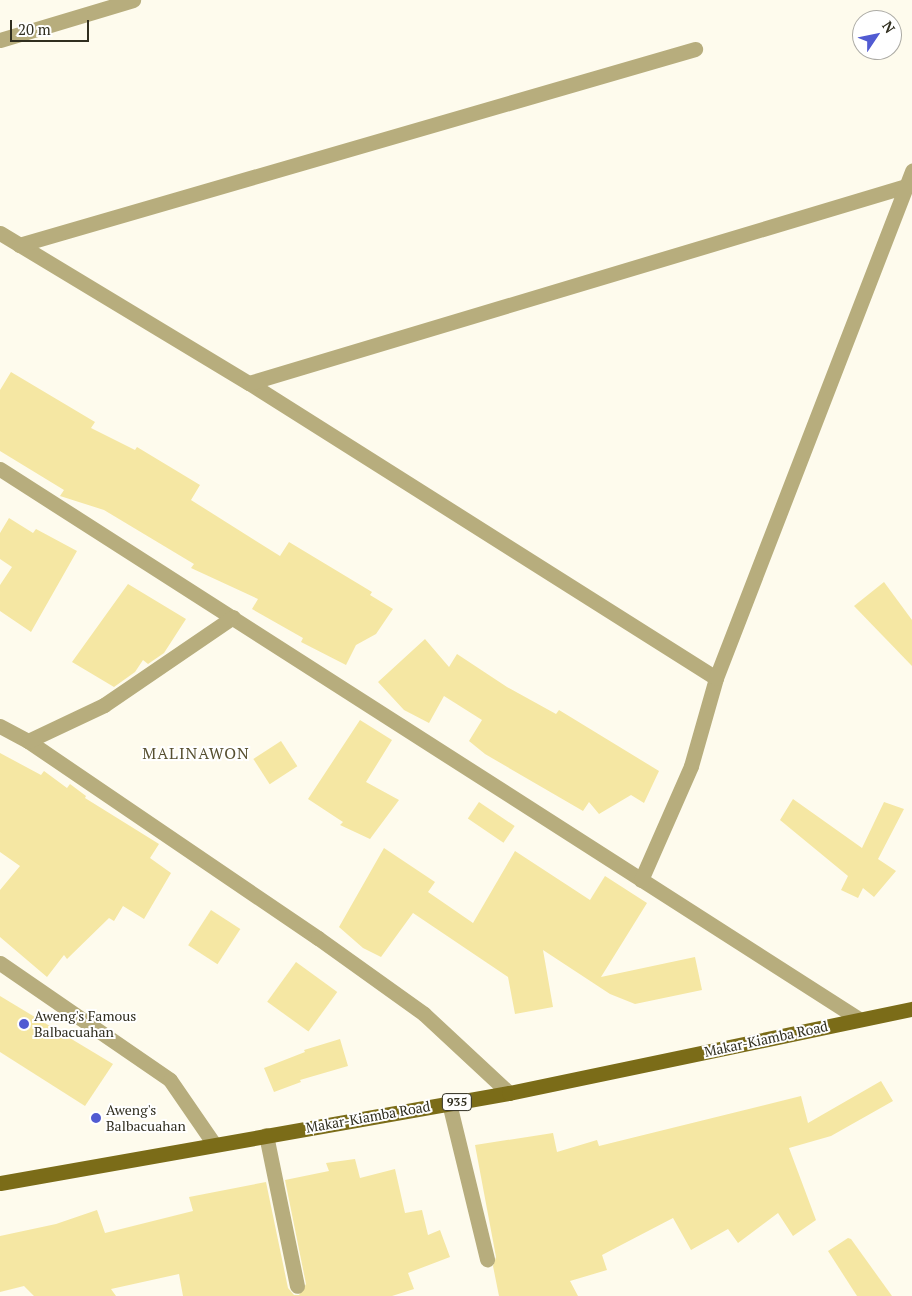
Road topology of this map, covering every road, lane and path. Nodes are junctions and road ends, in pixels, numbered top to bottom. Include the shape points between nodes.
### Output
1 (133, 0) edge
2 (0, 40) edge
3 (695, 49) dead end
4 (912, 171) edge
5 (906, 186) junction
6 (0, 233) edge
7 (20, 245) junction
8 (249, 383) junction
9 (0, 469) edge
10 (233, 617) junction
11 (716, 678) junction
12 (0, 726) edge
13 (28, 741) junction
14 (641, 880) junction
15 (0, 963) edge
16 (912, 1009) edge
17 (859, 1020) junction
18 (509, 1093) junction
19 (449, 1103) junction
20 (266, 1135) junction
21 (214, 1144) junction
22 (0, 1183) edge
23 (487, 1259) dead end
24 (297, 1286) dead end

1 - 2 street
3 - 7 street
4 - 5 street
5 - 8 street
5 - 11 street
6 - 7 street
7 - 8 street
8 - 11 street
9 - 10 street
10 - 13 street via 119,696
10 - 14 street
11 - 14 street via 691,766
12 - 13 street
13 - 18 street via 424,1014
14 - 17 street
15 - 21 street via 170,1080
16 - 17 main road, Makar-Kiamba Road / 935
17 - 18 main road, Makar-Kiamba Road / 935
18 - 19 main road, Makar-Kiamba Road / 935
19 - 20 main road, Makar-Kiamba Road / 935
19 - 23 street
20 - 21 main road, Makar-Kiamba Road / 935
20 - 24 street
21 - 22 main road, Makar-Kiamba Road / 935

